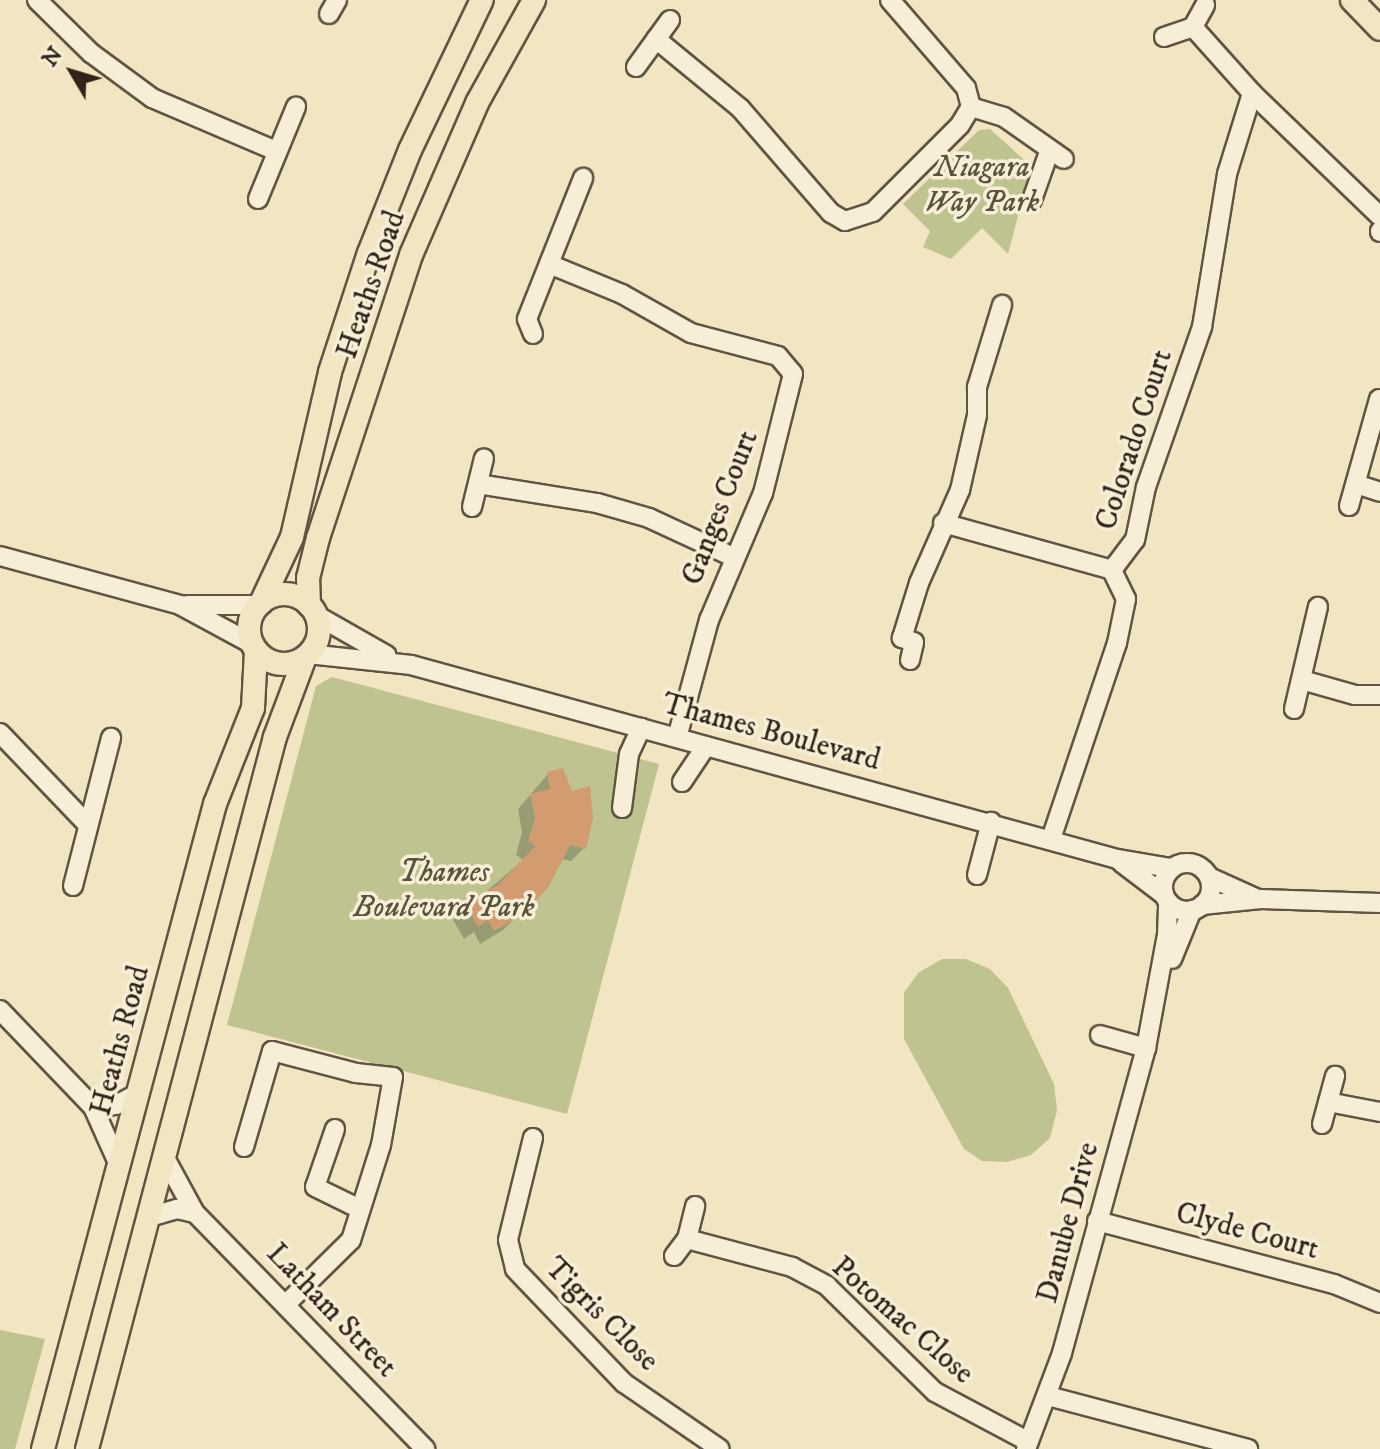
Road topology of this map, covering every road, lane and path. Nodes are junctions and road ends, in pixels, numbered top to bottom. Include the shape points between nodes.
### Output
1 (37, 0) edge
2 (482, 0) edge
3 (534, 0) edge
4 (890, 0) edge
5 (1352, 0) edge
6 (1205, 5) dead end
7 (670, 20) dead end
8 (1193, 27) junction
9 (1380, 29) edge
10 (1164, 37) dead end
11 (656, 39) junction
12 (636, 67) dead end
13 (1252, 93) junction
14 (296, 107) dead end
15 (971, 107) junction
16 (276, 151) junction
17 (583, 177) dead end
18 (258, 199) dead end
19 (1032, 200) dead end
20 (1380, 216) edge
21 (549, 264) junction
22 (1001, 301) dead end
23 (526, 320) dead end
24 (1374, 398) edge
25 (484, 458) dead end
26 (478, 484) junction
27 (1356, 484) junction
28 (1380, 492) edge
29 (1349, 506) dead end
30 (472, 507) dead end
31 (943, 523) junction
32 (0, 556) edge
33 (733, 557) junction
34 (1112, 570) junction
35 (260, 604) junction
36 (180, 605) junction
37 (1319, 607) dead end
38 (312, 610) junction
39 (254, 647) junction
40 (306, 655) junction
41 (910, 660) dead end
42 (411, 665) junction
43 (1302, 680) junction
44 (1380, 695) edge
45 (1294, 709) dead end
46 (641, 728) junction
47 (0, 733) edge
48 (111, 738) dead end
49 (677, 738) junction
50 (706, 746) junction
51 (682, 782) dead end
52 (622, 808) dead end
53 (991, 822) junction
54 (88, 825) junction
55 (1051, 839) junction
56 (1117, 859) junction
57 (1171, 868) junction
58 (977, 875) dead end
59 (1209, 877) junction
60 (73, 886) dead end
61 (1166, 899) junction
62 (1261, 899) junction
63 (1380, 903) edge
64 (1197, 908) junction
65 (1154, 1007) junction
66 (0, 1010) edge
67 (1100, 1035) dead end
68 (1146, 1048) junction
69 (1335, 1076) dead end
70 (140, 1092) junction
71 (1328, 1102) junction
72 (93, 1107) junction
73 (1380, 1112) edge
74 (1322, 1124) dead end
75 (335, 1129) dead end
76 (533, 1138) dead end
77 (244, 1147) dead end
78 (165, 1158) junction
79 (119, 1165) junction
80 (695, 1206) dead end
81 (358, 1208) junction
82 (195, 1213) junction
83 (149, 1217) junction
84 (1097, 1221) junction
85 (687, 1239) junction
86 (674, 1256) dead end
87 (1380, 1303) edge
88 (286, 1304) junction
89 (1048, 1396) junction
90 (1028, 1446) edge
91 (43, 1449) edge
92 (87, 1449) edge
93 (425, 1449) edge
94 (720, 1449) edge
95 (1248, 1449) edge

1 - 16 street via 91,53 152,98
2 - 35 main road, Heaths Road via 410,150 369,253 330,372 292,537
3 - 38 main road, Heaths Road via 477,103 411,255 318,538 308,578
4 - 15 street via 966,88
5 - 9 main road
6 - 8 street
7 - 11 street
8 - 10 street
8 - 13 street
11 - 12 street
11 - 15 street via 740,108 831,213 845,221 873,212 960,125
13 - 20 street
13 - 34 street, Colorado Court via 1227,174 1202,327 1146,487 1135,540
14 - 16 street
15 - 19 street via 1004,117 1057,155
16 - 18 street
17 - 21 street
21 - 23 street
21 - 33 street, Ganges Court via 622,294 691,333 778,356 791,369 793,386 763,493
22 - 31 street via 977,387 970,456
24 - 27 street
25 - 26 street
26 - 30 street
26 - 33 street via 597,503 649,518
27 - 28 street
27 - 29 street
31 - 34 street
31 - 41 street via 902,638 914,642
32 - 36 street
33 - 49 street, Ganges Court via 709,620
34 - 55 street, Colorado Court via 1126,599 1121,622
35 - 36 street
35 - 38 main road via 290,595
35 - 39 main road via 249,623
36 - 39 street
37 - 43 street
38 - 40 main road via 318,634
38 - 42 street, Thames Boulevard via 347,637
39 - 40 main road via 285,664
39 - 70 main road, Heaths Road via 253,708 215,804
40 - 42 street, Thames Boulevard
40 - 78 main road via 280,717
42 - 46 street, Thames Boulevard
43 - 44 street via 1355,695
43 - 45 street
46 - 49 street, Thames Boulevard
46 - 52 street via 629,754
47 - 54 street
48 - 54 street
49 - 50 street, Thames Boulevard
50 - 51 street
50 - 53 street, Thames Boulevard
53 - 55 street, Thames Boulevard
53 - 58 street
54 - 60 street
55 - 56 street, Thames Boulevard
56 - 57 street, Thames Boulevard
56 - 61 street, Thames Boulevard
57 - 59 street via 1192,863
57 - 61 street via 1163,881
59 - 62 street
59 - 64 street via 1210,892
61 - 64 street
61 - 65 street, Danube Drive
62 - 63 street
62 - 64 street
64 - 65 street, Danube Drive
65 - 68 street, Danube Drive
66 - 72 street
67 - 68 street
68 - 84 street, Danube Drive
69 - 71 street
70 - 72 street via 116,1105
70 - 79 main road, Heaths Road
71 - 73 street
71 - 74 street
72 - 79 street
75 - 81 street via 315,1187
76 - 94 street, Tigris Close via 508,1240 515,1269 624,1383
77 - 81 street via 272,1051 393,1077 381,1145
78 - 82 street, Latham Street
78 - 83 main road
79 - 91 main road, Heaths Road
80 - 85 street
81 - 88 street via 351,1240
82 - 83 street via 177,1209
82 - 88 street, Latham Street
83 - 92 main road
84 - 87 street, Clyde Court via 1334,1284
84 - 89 street, Danube Drive
85 - 86 street
85 - 90 street, Potomac Close via 792,1267 827,1286 935,1392
88 - 93 street, Latham Street
89 - 90 street, Danube Drive
89 - 95 street

